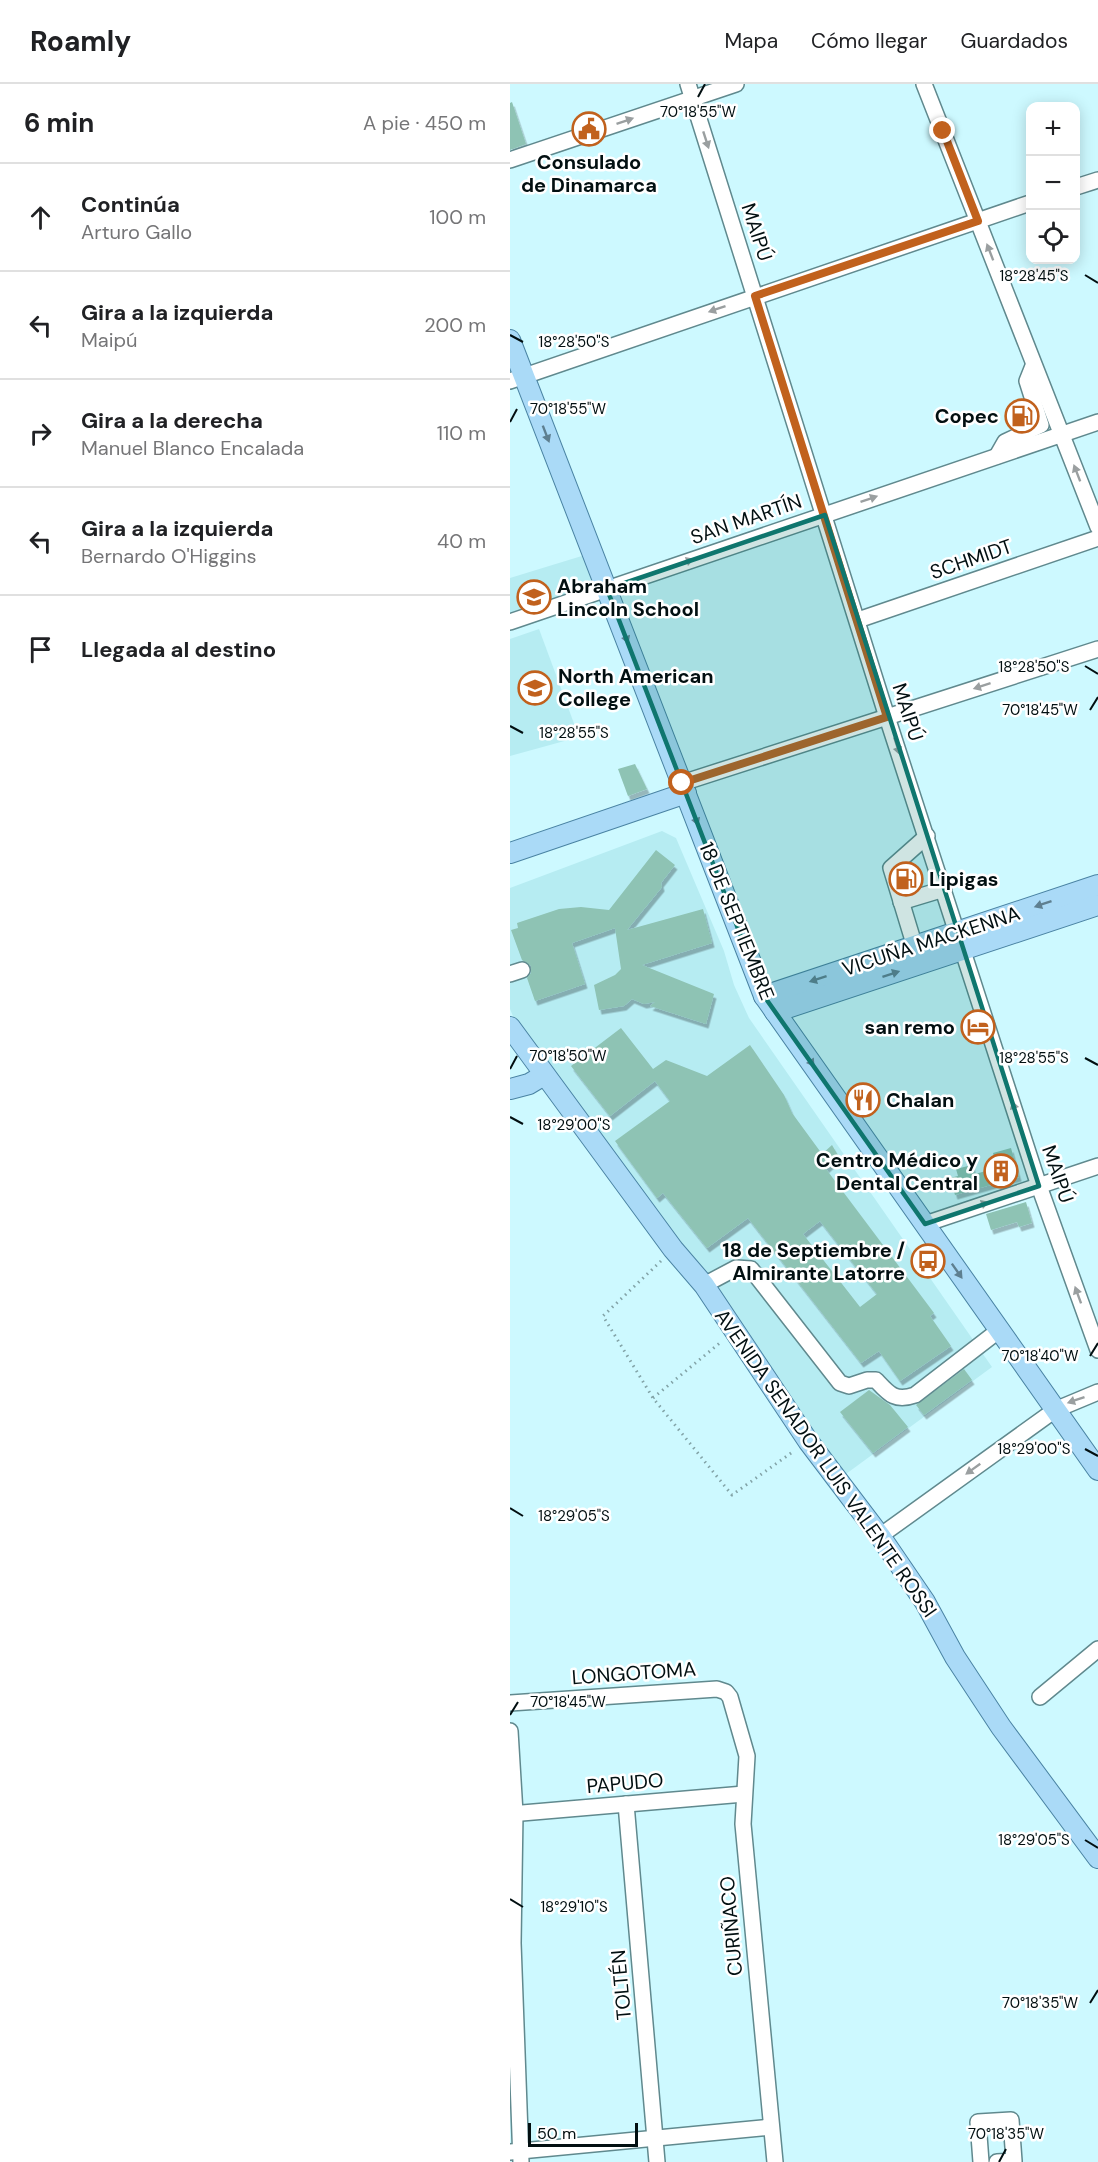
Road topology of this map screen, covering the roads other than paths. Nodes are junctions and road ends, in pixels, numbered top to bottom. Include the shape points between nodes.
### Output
1 (736, 84) edge
2 (924, 84) edge
3 (690, 91) edge
4 (510, 160) edge
5 (1098, 180) edge
6 (1080, 186) edge
7 (1026, 204) edge
8 (978, 221) junction
9 (755, 296) junction
10 (510, 340) edge
11 (1033, 366) junction
12 (517, 378) edge
13 (1098, 422) edge
14 (1061, 434) junction
15 (997, 456) junction
16 (825, 514) junction
17 (1098, 528) edge
18 (1098, 538) edge
19 (607, 589) junction
20 (858, 620) junction
21 (510, 622) edge
22 (1098, 649) edge
23 (887, 717) junction
24 (684, 788) junction
25 (927, 836) junction
26 (510, 853) edge
27 (1098, 885) edge
28 (945, 889) junction
29 (901, 902) junction
30 (1098, 905) edge
31 (962, 942) junction
32 (915, 947) junction
33 (770, 1004) junction
34 (510, 1027) edge
35 (544, 1075) junction
36 (510, 1089) edge
37 (1098, 1166) edge
38 (1039, 1186) junction
39 (925, 1224) junction
40 (704, 1285) junction
41 (998, 1331) junction
42 (1098, 1350) edge
43 (1098, 1392) edge
44 (1055, 1410) junction
45 (1098, 1470) edge
46 (880, 1536) junction
47 (1098, 1649) edge
48 (724, 1690) joint
49 (1040, 1697) dead end
50 (510, 1703) edge
51 (510, 1731) edge
52 (744, 1794) junction
53 (626, 1804) junction
54 (512, 1814) edge
55 (1098, 1858) edge
56 (511, 1943) edge
57 (771, 2127) junction
58 (656, 2140) junction
59 (517, 2155) edge
60 (539, 2156) edge
61 (657, 2162) edge
62 (775, 2162) edge
63 (981, 2162) edge
64 (997, 2162) edge

1 - 3 street
2 - 8 street
4 -> 3 street
3 -> 9 street, MAIPÚ
5 - 6 street
7 - 8 street
8 - 9 street
11 -> 8 street
9 -> 12 street
9 - 16 street, MAIPÚ
10 - 12 main road, 18 DE SEPTIEMBRE
11 - 14 street
11 - 15 street via 1027,381 1041,425 1005,442
12 -> 19 main road, 18 DE SEPTIEMBRE
13 - 14 street, SAN MARTÍN
14 - 15 street, SAN MARTÍN
17 -> 14 street
16 -> 15 street, SAN MARTÍN
19 -> 16 street, SAN MARTÍN
16 - 20 street, MAIPÚ
18 - 20 street, SCHMIDT
19 - 21 street, SAN MARTÍN
19 -> 24 main road, 18 DE SEPTIEMBRE
20 - 23 street, MAIPÚ
22 -> 23 street
23 - 24 street
23 -> 25 street, MAIPÚ
24 - 26 main road
24 -> 33 main road, 18 DE SEPTIEMBRE
25 - 28 street, MAIPÚ
25 - 29 street via 891,868
27 -> 31 main road, VICUÑA MACKENNA
28 - 29 street
28 - 31 street, MAIPÚ
29 - 32 street
30 - 31 main road, VICUÑA MACKENNA
31 - 32 main road, VICUÑA MACKENNA
33 -> 31 main road, VICUÑA MACKENNA
38 -> 31 street, MAIPÚ
32 -> 33 main road, VICUÑA MACKENNA
33 -> 39 main road, 18 DE SEPTIEMBRE
34 - 35 main road, AVENIDA SENADOR LUIS VALENTE ROSSI
35 - 36 main road
35 - 40 main road, AVENIDA SENADOR LUIS VALENTE ROSSI
37 - 38 street
39 -> 38 street
42 -> 38 street, MAIPÚ
39 -> 41 main road, 18 DE SEPTIEMBRE
40 - 41 street via 736,1269 752,1269 840,1383 849,1386 876,1380 892,1396 902,1399 915,1395
40 - 46 main road, AVENIDA SENADOR LUIS VALENTE ROSSI via 808,1441
41 - 44 main road, 18 DE SEPTIEMBRE
43 -> 44 street
44 - 45 main road, 18 DE SEPTIEMBRE
44 -> 46 street
46 - 55 main road, AVENIDA SENADOR LUIS VALENTE ROSSI via 1001,1727
47 - 49 street
48 - 50 street, LONGOTOMA
48 - 52 street, CURIÑACO via 730,1697 746,1749
51 - 54 street
52 - 53 street, PAPUDO
52 - 57 street, CURIÑACO via 743,1824
53 - 54 street, PAPUDO
53 - 58 street, TOLTÉN
54 - 56 street
56 - 59 street
57 - 58 street
57 - 62 street, CURIÑACO
58 - 60 street
58 - 61 street, TOLTÉN
59 - 60 street
63 - 64 street via 978,2122 1011,2120 1014,2161

